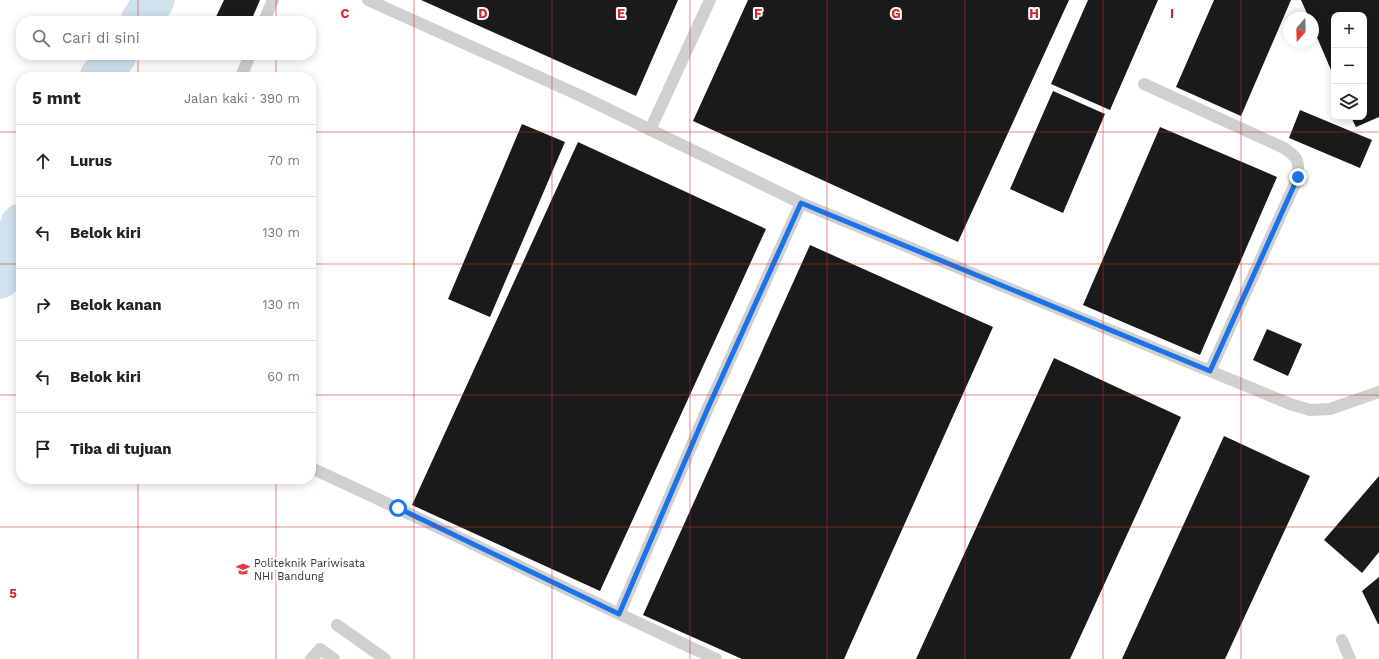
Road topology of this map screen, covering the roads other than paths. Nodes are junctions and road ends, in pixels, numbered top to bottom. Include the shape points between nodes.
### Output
1 (273, 0) edge
2 (368, 0) edge
3 (710, 0) edge
4 (266, 16) edge
5 (248, 60) edge
6 (243, 72) edge
7 (1144, 84) dead end
8 (650, 130) junction
9 (801, 203) junction
10 (1210, 371) junction
11 (1379, 392) edge
12 (316, 470) edge
13 (619, 614) junction
14 (337, 625) dead end
15 (1342, 640) dead end
16 (311, 659) edge
17 (334, 659) edge
18 (385, 659) edge
19 (716, 659) edge
20 (1350, 659) edge

1 - 4 lane
2 - 8 lane
3 - 8 lane
5 - 6 lane
7 - 10 lane via 1284,148 1294,155 1299,163 1298,177
8 - 9 lane
9 - 10 lane
9 - 13 lane via 707,410
10 - 11 lane via 1310,410 1330,409
12 - 13 lane
13 - 19 lane
14 - 18 lane
15 - 20 lane
16 - 17 lane via 320,650

